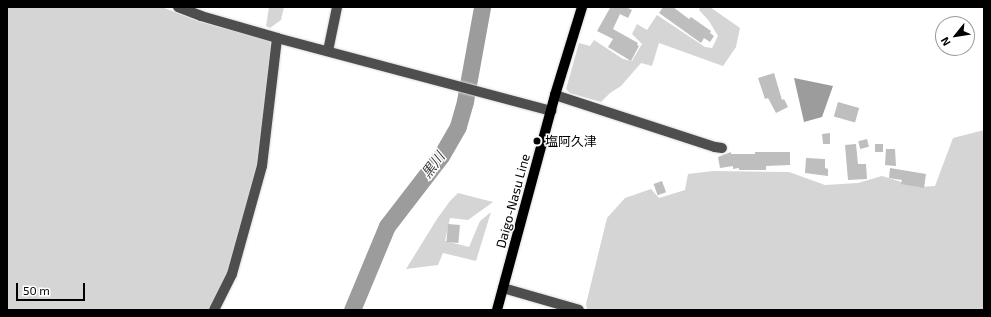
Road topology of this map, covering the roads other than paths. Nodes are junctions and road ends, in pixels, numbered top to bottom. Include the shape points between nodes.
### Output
1 (178, 7) edge
2 (337, 7) edge
3 (582, 7) edge
4 (277, 38) junction
5 (328, 51) junction
6 (555, 95) junction
7 (551, 111) junction
8 (722, 148) dead end
9 (503, 288) junction
10 (214, 310) edge
11 (497, 310) edge
12 (579, 310) edge

1 - 4 street
2 - 5 street
3 - 6 main road, Daigo-Nasu Line
4 - 5 street
4 - 10 street via 262,166 232,274
5 - 7 street
6 - 7 main road, Daigo-Nasu Line
6 - 8 street via 715,148
7 - 9 main road, Daigo-Nasu Line
9 - 11 main road, Daigo-Nasu Line
9 - 12 street

